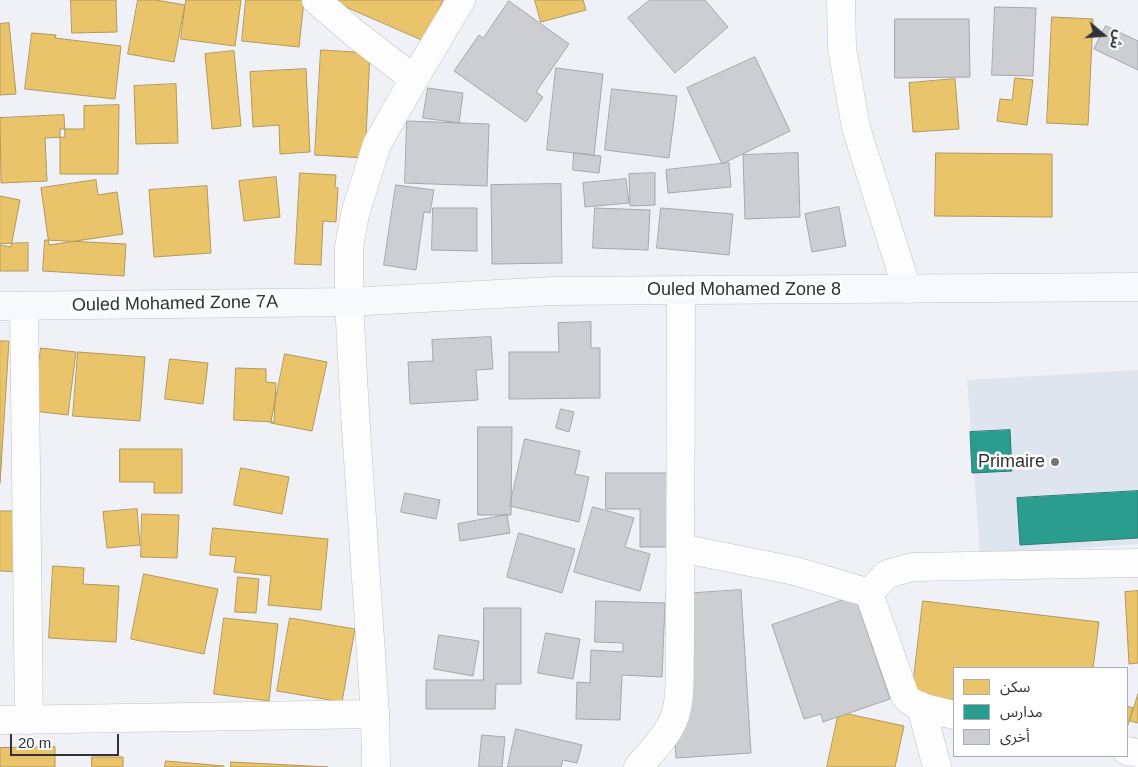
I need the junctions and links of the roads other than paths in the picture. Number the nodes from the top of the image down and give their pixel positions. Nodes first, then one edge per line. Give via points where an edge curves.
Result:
1 (316, 0) edge
2 (461, 0) edge
3 (841, 0) edge
4 (414, 78) junction
5 (1138, 287) edge
6 (907, 289) junction
7 (681, 290) junction
8 (349, 302) junction
9 (12, 306) edge
10 (680, 548) junction
11 (1138, 562) edge
12 (869, 593) junction
13 (921, 706) junction
14 (374, 714) junction
15 (953, 715) edge
16 (0, 720) edge
17 (29, 720) junction
18 (376, 767) edge
19 (638, 767) edge
20 (937, 767) edge

1 - 4 street
2 - 4 street
3 - 6 street via 842,48 856,128
4 - 8 street via 377,144 355,214 349,247
5 - 6 main road, Ouled Mohamed Zone 8
6 - 7 main road, Ouled Mohamed Zone 8
7 - 8 main road, Ouled Mohamed Zone 8 via 553,291
7 - 10 street
8 - 9 main road, Ouled Mohamed Zone 7A
8 - 14 street
9 - 17 street
10 - 12 street via 796,572
10 - 19 street via 680,648 674,720
11 - 12 street via 913,567 887,574
12 - 13 street via 902,689 908,700
13 - 15 street
13 - 20 street
14 - 17 street
14 - 18 street
16 - 17 street

